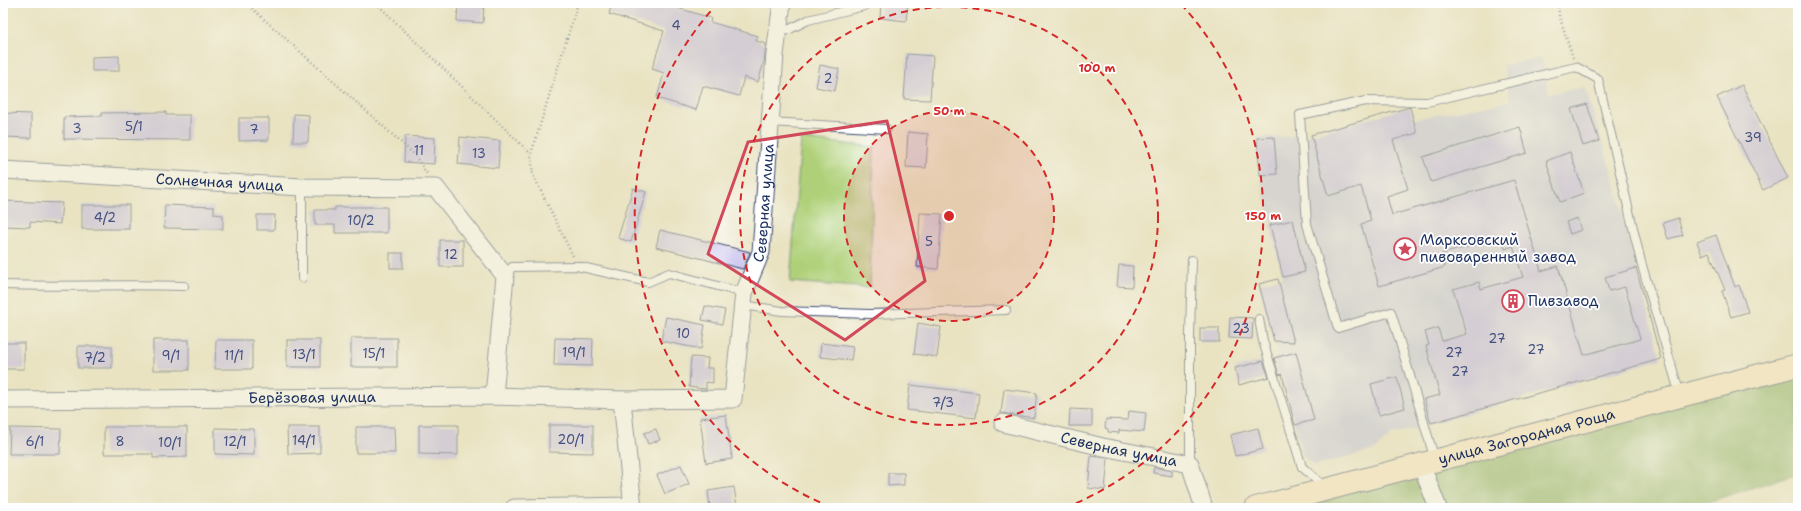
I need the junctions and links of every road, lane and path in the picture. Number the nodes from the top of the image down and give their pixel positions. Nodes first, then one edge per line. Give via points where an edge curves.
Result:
1 (246, 3) edge
2 (376, 3) edge
3 (578, 3) edge
4 (782, 3) edge
5 (1558, 3) edge
6 (864, 6) dead end
7 (778, 32) junction
8 (1576, 67) junction
9 (770, 122) junction
10 (887, 129) dead end
11 (531, 154) junction
12 (3, 170) edge
13 (302, 187) junction
14 (436, 188) junction
15 (1192, 260) dead end
16 (577, 266) junction
17 (505, 276) junction
18 (302, 278) dead end
19 (3, 285) edge
20 (184, 286) dead end
21 (743, 299) junction
22 (1006, 310) dead end
23 (1259, 319) dead end
24 (1798, 365) edge
25 (494, 396) junction
26 (1680, 396) junction
27 (733, 399) joint
28 (3, 400) edge
29 (622, 400) junction
30 (1003, 423) dead end
31 (1428, 462) junction
32 (1190, 464) junction
33 (1327, 489) junction
34 (633, 507) edge
35 (514, 508) edge
36 (1204, 508) edge
37 (1256, 508) edge
38 (1438, 508) edge

1 - 14 path via 414,154
2 - 11 path
3 - 11 path
4 - 7 street, Северная улица
5 - 8 path via 1559,15
6 - 7 lane via 808,20
7 - 9 street, Северная улица via 774,54
8 - 26 lane via 1598,79 1641,262
8 - 31 lane via 1427,102 1366,101 1300,115 1307,224 1338,328 1390,312
9 - 10 lane
9 - 21 street, Северная улица via 761,252
11 - 16 path via 533,175
12 - 13 street, Солнечная улица
13 - 14 street, Солнечная улица
13 - 18 lane
14 - 17 street
15 - 32 lane
16 - 17 lane via 512,267
16 - 21 lane via 648,282 669,273
17 - 25 street
19 - 20 lane
21 - 22 lane via 782,311 870,314
21 - 27 street, Северная улица
23 - 33 lane via 1263,341 1302,467
24 - 26 street, улица Загородная Роща
25 - 28 street, Берёзовая улица
25 - 29 street, Берёзовая улица
26 - 31 street, улица Загородная Роща
27 - 29 street, Берёзовая улица
29 - 34 street
30 - 32 street, Северная улица via 1103,447
31 - 33 street, улица Загородная Роща
31 - 38 street
32 - 36 street, Северная улица
33 - 37 street, улица Загородная Роща
34 - 35 street

